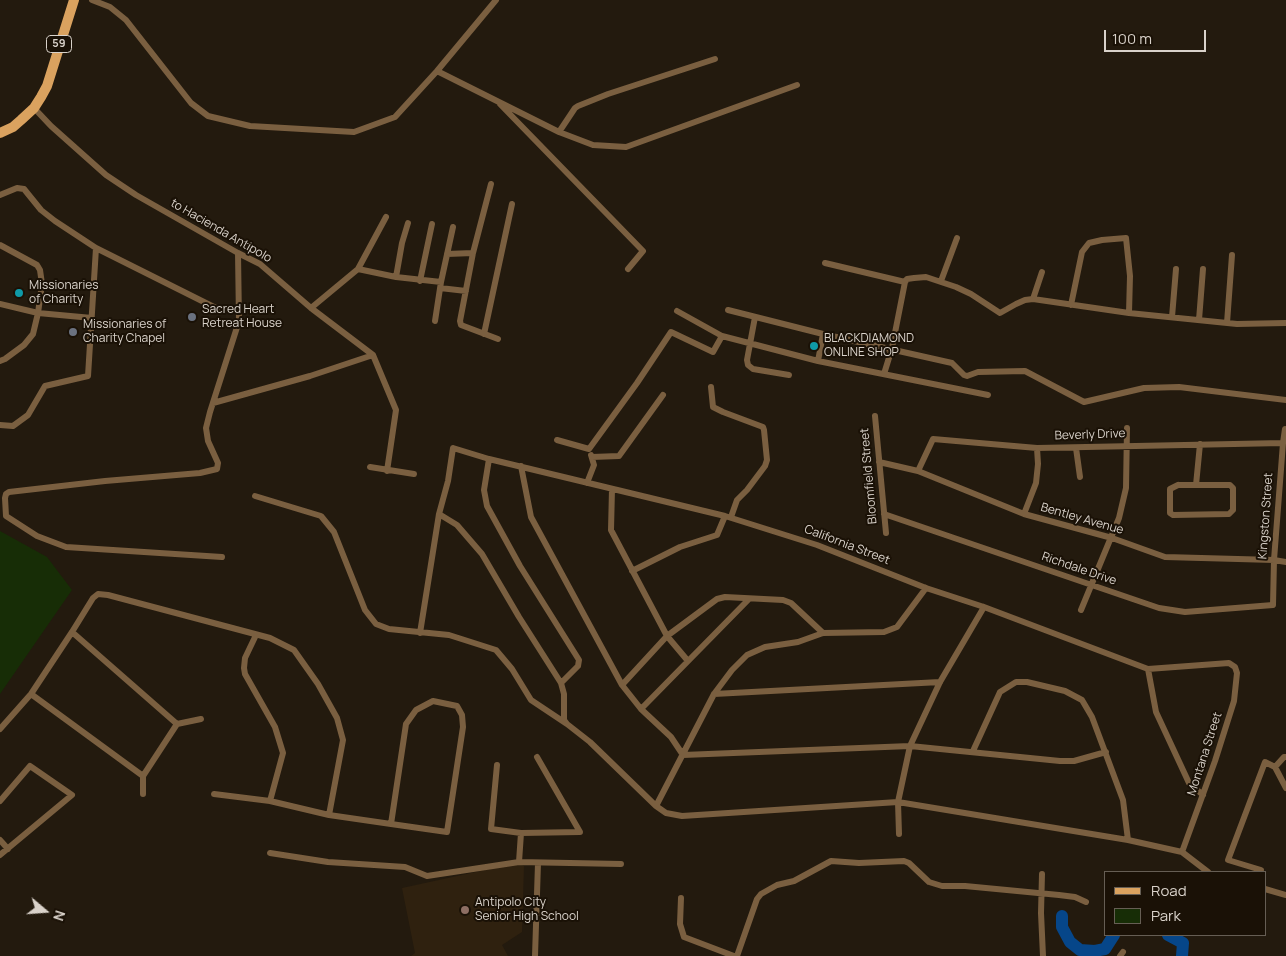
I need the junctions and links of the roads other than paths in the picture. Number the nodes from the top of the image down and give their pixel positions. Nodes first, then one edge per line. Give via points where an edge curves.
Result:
1 (74, 0) edge
2 (92, 0) edge
3 (496, 0) edge
4 (715, 59) dead end
5 (437, 71) junction
6 (797, 85) dead end
7 (496, 99) junction
8 (34, 108) junction
9 (558, 132) junction
10 (0, 133) edge
11 (491, 184) dead end
12 (0, 195) edge
13 (512, 204) dead end
14 (386, 217) dead end
15 (408, 223) dead end
16 (432, 224) dead end
17 (453, 227) dead end
18 (956, 238) dead end
19 (0, 245) edge
20 (96, 248) junction
21 (238, 253) junction
22 (447, 254) junction
23 (473, 254) junction
24 (1232, 255) dead end
25 (825, 263) dead end
26 (358, 268) junction
27 (628, 269) dead end
28 (1176, 269) dead end
29 (1204, 270) dead end
30 (1042, 272) dead end
31 (396, 278) junction
32 (420, 281) junction
33 (941, 281) junction
34 (905, 282) junction
35 (440, 285) junction
36 (466, 292) junction
37 (1033, 299) junction
38 (0, 304) edge
39 (1071, 305) junction
40 (311, 308) junction
41 (218, 309) dead end
42 (728, 310) dead end
43 (677, 311) dead end
44 (38, 313) junction
45 (1130, 313) junction
46 (755, 317) junction
47 (1172, 317) junction
48 (92, 318) junction
49 (435, 320) dead end
50 (1199, 320) junction
51 (1227, 323) junction
52 (1286, 323) edge
53 (484, 334) junction
54 (823, 334) junction
55 (722, 336) junction
56 (498, 339) dead end
57 (750, 344) junction
58 (892, 348) junction
59 (373, 355) junction
60 (818, 360) junction
61 (0, 361) edge
62 (884, 374) junction
63 (789, 375) dead end
64 (711, 387) dead end
65 (663, 394) dead end
66 (988, 395) dead end
67 (1286, 400) edge
68 (212, 402) junction
69 (875, 416) dead end
70 (0, 425) edge
71 (1127, 428) dead end
72 (1285, 429) edge
73 (557, 440) dead end
74 (1282, 443) junction
75 (1200, 444) junction
76 (1126, 445) junction
77 (1037, 448) junction
78 (1076, 448) junction
79 (589, 449) junction
80 (592, 457) junction
81 (489, 459) junction
82 (879, 462) junction
83 (521, 466) junction
84 (370, 467) dead end
85 (387, 471) junction
86 (918, 471) junction
87 (414, 474) dead end
88 (1080, 478) dead end
89 (587, 482) junction
90 (1196, 485) junction
91 (612, 489) junction
92 (255, 496) dead end
93 (439, 514) junction
94 (884, 514) junction
95 (1024, 514) junction
96 (728, 517) junction
97 (886, 533) dead end
98 (1112, 538) junction
99 (222, 557) dead end
100 (1274, 560) junction
101 (1286, 562) edge
102 (632, 571) junction
103 (1090, 585) junction
104 (926, 588) junction
105 (749, 599) junction
106 (1273, 606) joint
107 (984, 607) junction
108 (1081, 610) dead end
109 (72, 632) junction
110 (420, 633) junction
111 (823, 634) junction
112 (256, 635) junction
113 (667, 636) junction
114 (688, 661) junction
115 (1229, 663) joint
116 (1148, 668) junction
117 (940, 682) junction
118 (561, 683) junction
119 (622, 685) junction
120 (31, 694) junction
121 (714, 694) junction
122 (641, 709) junction
123 (201, 719) dead end
124 (177, 724) junction
125 (567, 724) junction
126 (0, 729) edge
127 (910, 746) junction
128 (973, 751) junction
129 (1106, 752) junction
130 (683, 755) junction
131 (537, 757) dead end
132 (1286, 757) edge
133 (497, 765) dead end
134 (1275, 767) junction
135 (143, 776) junction
136 (1286, 788) edge
137 (143, 794) dead end
138 (214, 794) dead end
139 (1203, 796) junction
140 (0, 801) edge
141 (270, 801) junction
142 (898, 802) junction
143 (656, 806) junction
144 (329, 815) junction
145 (391, 824) junction
146 (522, 832) junction
147 (899, 834) dead end
148 (0, 840) edge
149 (1128, 840) junction
150 (8, 849) junction
151 (1182, 852) junction
152 (270, 853) dead end
153 (0, 855) edge
154 (519, 862) junction
155 (538, 862) junction
156 (620, 864) dead end
157 (1261, 870) dead end
158 (1207, 871) edge
159 (1042, 874) dead end
160 (1266, 890) edge
161 (1041, 894) junction
162 (1286, 895) edge
163 (681, 898) dead end
164 (1086, 902) dead end
165 (535, 956) edge
166 (736, 956) edge
167 (1043, 956) edge

1 - 8 main road, 59 via 47,86
2 - 5 street via 110,7 126,20 191,103 208,116 227,122 354,132 395,117
3 - 5 street
4 - 9 street via 578,106
5 - 7 street
6 - 9 street via 626,147 594,145
7 - 9 street
7 - 27 street via 643,251
8 - 10 main road, 59 via 13,127
8 - 21 street, to Hacienda Antipolo via 106,175
11 - 23 street
12 - 20 street via 22,188 55,222
13 - 53 street
14 - 26 street
15 - 31 street
16 - 32 street
17 - 22 street
18 - 33 street
19 - 44 street via 34,262 40,270 42,284
20 - 41 street
20 - 48 street
21 - 40 street, to Hacienda Antipolo via 260,264
21 - 68 street via 239,321
22 - 23 street
22 - 35 street
23 - 36 street
24 - 51 street
25 - 34 street
26 - 31 street
26 - 40 street
28 - 47 street
29 - 50 street
30 - 37 street
31 - 32 street
32 - 35 street
33 - 34 street via 926,277
33 - 37 street via 971,294 1000,313
34 - 58 street
35 - 36 street
35 - 49 street
36 - 53 street via 461,325
37 - 39 street
38 - 44 street
39 - 45 street
39 - 45 street via 1082,252 1089,243 1126,238
40 - 59 street, to Hacienda Antipolo
42 - 46 street
43 - 55 street
44 - 48 street
44 - 61 street via 29,340
45 - 47 street
46 - 54 street
46 - 57 street
47 - 50 street
48 - 70 street via 88,376 45,386 28,414 13,426
50 - 51 street
51 - 52 street
53 - 56 street
54 - 58 street
54 - 60 street
55 - 57 street
55 - 79 street via 713,352 671,332
57 - 60 street
57 - 63 street via 747,363 750,368
58 - 62 street
58 - 67 street via 952,363 967,376 978,372 1025,371 1084,402 1144,388 1179,387
59 - 68 street via 310,376
59 - 85 street via 396,410
60 - 62 street
62 - 66 street
64 - 96 street via 714,407 764,430 765,466 737,500
65 - 80 street via 619,456
68 - 99 street via 206,428 218,463 215,470 9,492 5,498 6,516 37,536 66,547
69 - 82 street, Bloomfield Street
71 - 76 street
72 - 74 street, Kingston Street
73 - 79 street
74 - 75 street, Beverly Drive
74 - 100 street, Kingston Street
75 - 76 street, Beverly Drive
75 - 90 street
76 - 78 street, Beverly Drive
76 - 98 street via 1126,488
77 - 78 street, Beverly Drive
77 - 86 street, Beverly Drive via 933,439
77 - 95 street via 1036,482
78 - 88 street
79 - 80 street
80 - 89 street via 594,465
81 - 83 street, California Street
81 - 93 street, California Street via 452,448
81 - 118 street via 484,490 487,506 579,660 578,666
82 - 86 street, Bentley Avenue
82 - 94 street, Bloomfield Street
83 - 89 street, California Street
83 - 119 street via 531,516
84 - 85 street
85 - 87 street
86 - 95 street, Bentley Avenue
89 - 91 street, California Street
90 - 90 street via 1232,486 1233,510 1204,516 1171,514 1170,489 1178,485
91 - 96 street, California Street
91 - 102 street via 611,530
92 - 110 street via 321,516 334,532 365,610 376,624
93 - 110 street
93 - 118 street via 456,525 482,554
94 - 97 street, Bloomfield Street
94 - 103 street, Richdale Drive
95 - 98 street, Bentley Avenue
96 - 102 street via 717,536 680,547
96 - 104 street, California Street via 818,545
98 - 100 street, Bentley Avenue via 1165,557
98 - 103 street
100 - 101 street, Bentley Avenue
100 - 106 street, Kingston Street
102 - 113 street
103 - 106 street, Richdale Drive via 1159,608 1185,612
103 - 108 street
104 - 107 street, California Street
104 - 111 street via 897,627 884,632
105 - 111 street via 791,603
105 - 113 street via 717,599
105 - 114 street
107 - 116 street, California Street
107 - 117 street
109 - 112 street via 98,594
109 - 120 street
109 - 124 street
110 - 125 street via 449,635 496,650 532,700
111 - 121 street via 765,647 747,656
112 - 141 street via 245,658 245,674 275,727 283,754
112 - 144 street via 294,650 338,718 343,740
113 - 114 street
113 - 119 street
114 - 122 street
115 - 116 street, California Street
115 - 139 street, Montana Street via 1237,673 1234,701
116 - 139 street via 1156,712 1189,784
117 - 121 street
117 - 127 street
118 - 125 street
119 - 122 street
120 - 126 street
120 - 135 street
121 - 130 street
122 - 130 street via 671,737
123 - 124 street
124 - 135 street
125 - 143 street
127 - 128 street
127 - 130 street
127 - 142 street
128 - 129 street via 1060,761 1074,761
128 - 129 street via 1000,692 1022,682 1065,691 1082,700
129 - 149 street via 1123,800
130 - 143 street
131 - 146 street via 580,832
132 - 134 street
133 - 146 street via 491,829
134 - 136 street
134 - 157 street via 1264,762 1228,860
135 - 137 street
138 - 141 street
139 - 151 street, Montana Street
140 - 150 street via 30,766 72,795
141 - 144 street
142 - 143 street via 682,816
142 - 147 street
142 - 149 street
144 - 145 street
145 - 145 street via 447,832 463,727 457,706 433,701 416,710 406,724
146 - 154 street
148 - 150 street
149 - 151 street
150 - 153 street
151 - 158 street
152 - 154 street via 404,868 427,876
154 - 155 street
155 - 156 street
155 - 165 street
159 - 161 street
160 - 162 street
161 - 164 street via 1071,896
161 - 166 street via 942,886 928,882 904,861 831,861 761,894
161 - 167 street
163 - 166 street via 680,924 684,937

